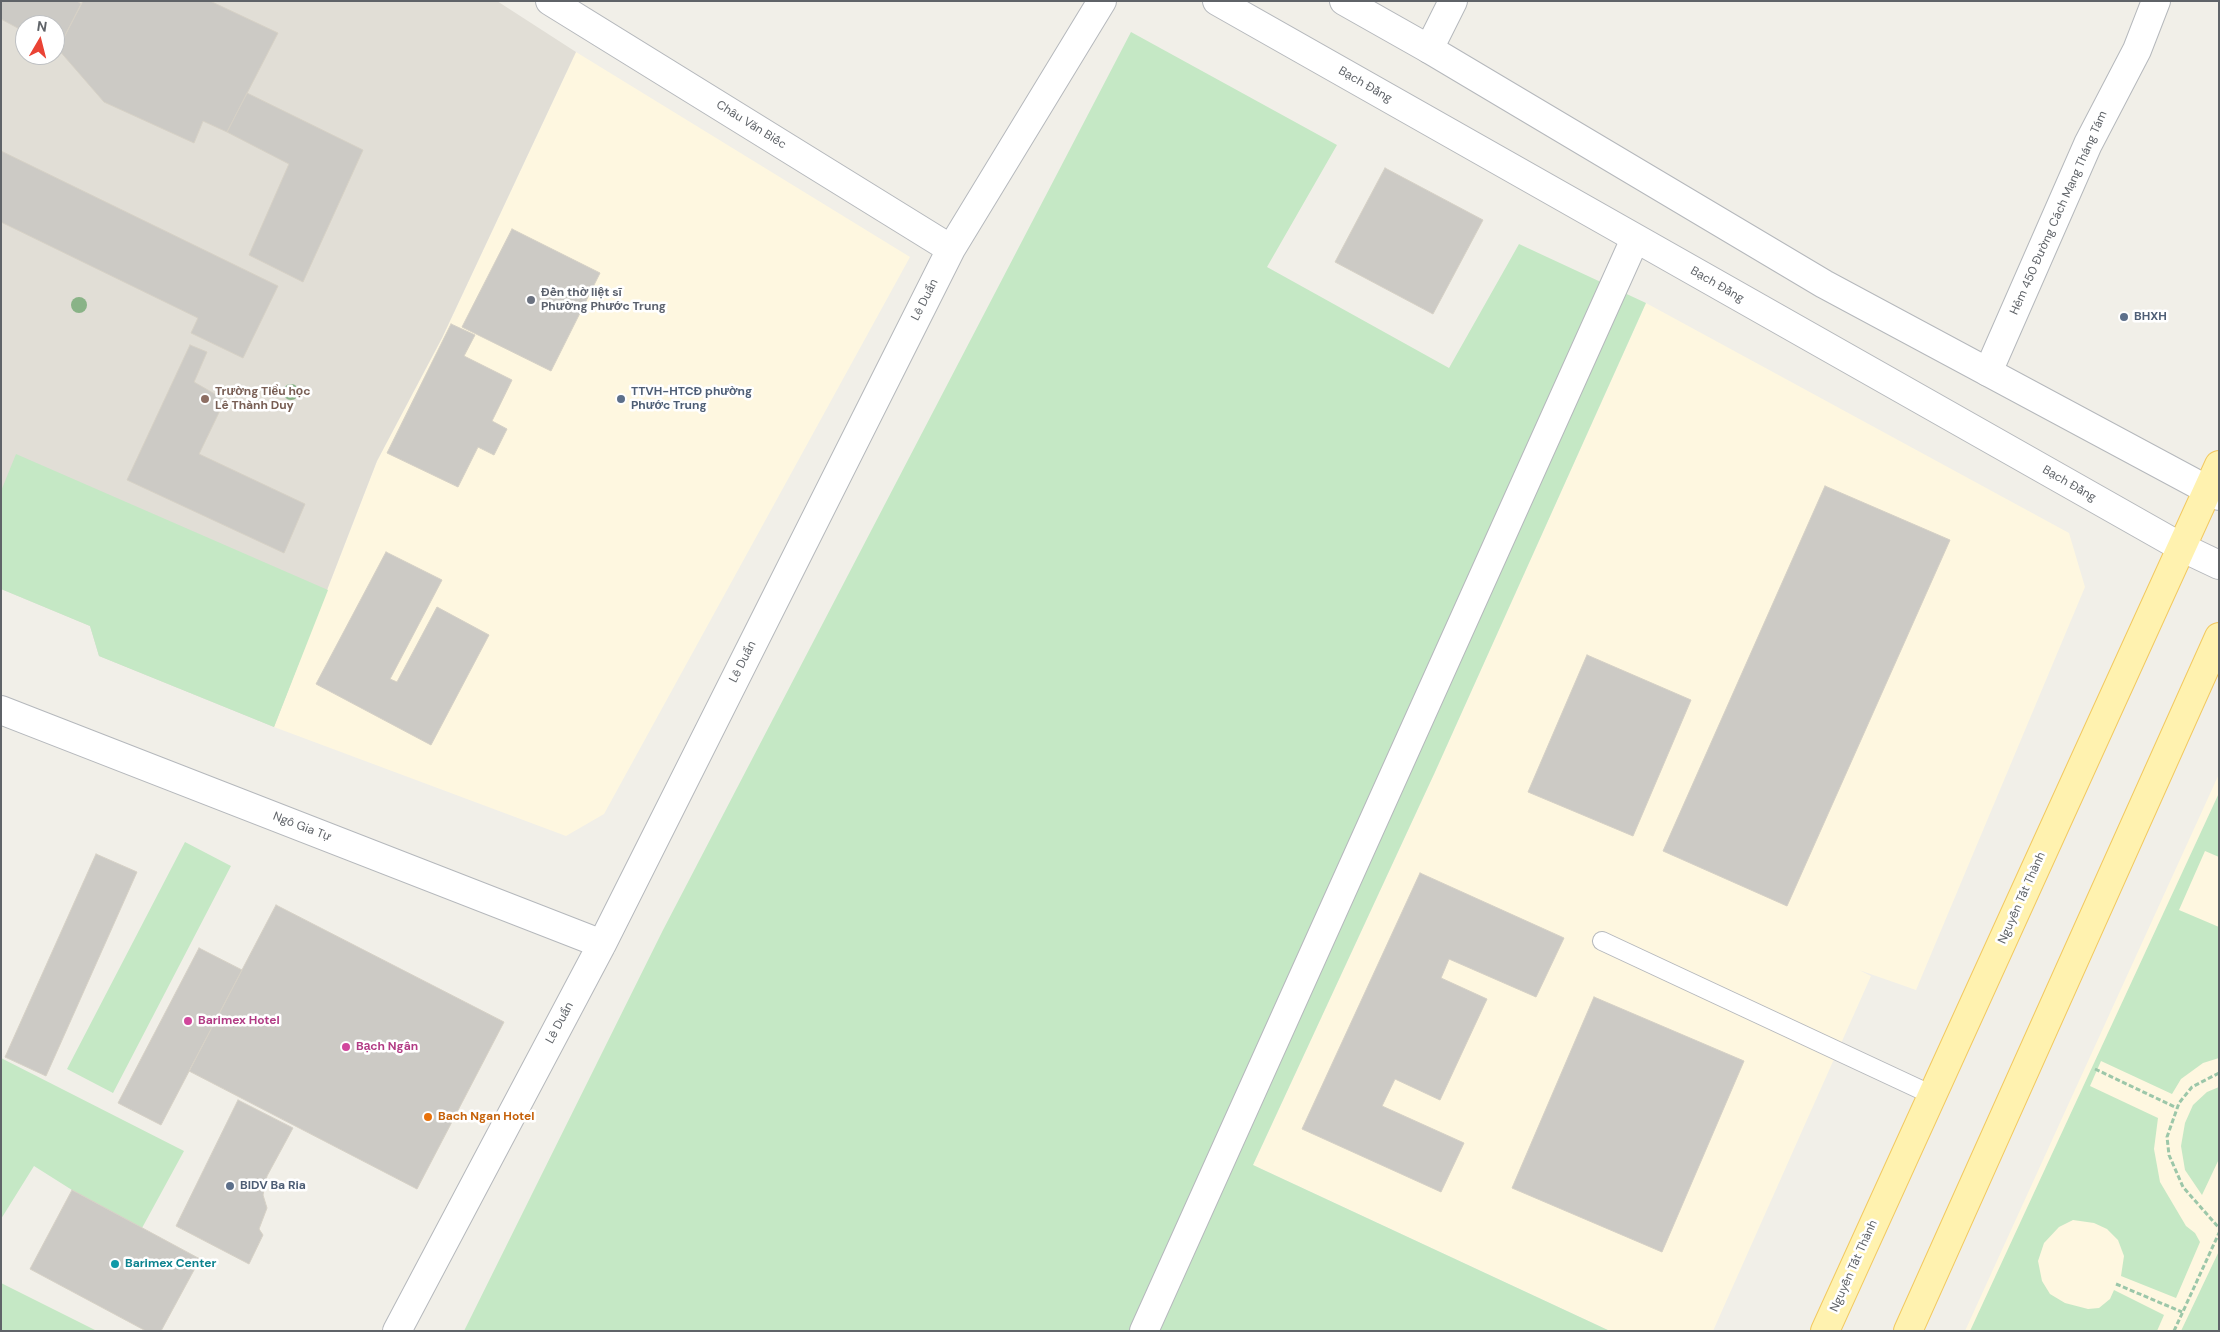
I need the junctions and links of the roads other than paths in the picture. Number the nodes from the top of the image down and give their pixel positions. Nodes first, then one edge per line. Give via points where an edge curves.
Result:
1 (550, 1) edge
2 (1102, 1) edge
3 (1217, 1) edge
4 (1344, 1) edge
5 (1453, 1) edge
6 (2156, 1) edge
7 (1429, 49) junction
8 (1635, 239) junction
9 (951, 249) junction
10 (1988, 372) junction
11 (2219, 465) edge
12 (2213, 493) edge
13 (2181, 548) junction
14 (2219, 565) edge
15 (2219, 636) edge
16 (1, 710) edge
17 (1602, 940) dead end
18 (602, 944) junction
19 (1932, 1095) junction
20 (397, 1331) edge
21 (1144, 1331) edge
22 (1825, 1331) edge
23 (1908, 1331) edge

1 - 9 street, Châu Văn Biếc
2 - 9 street, Lê Duẩn
3 - 8 street, Bạch Đằng
4 - 7 street
5 - 7 street
6 - 10 street, Hẻm 450 Đường Cách Mạng Tháng Tám via 2137,50 2088,144
7 - 10 street via 1824,284
8 - 13 street, Bạch Đằng
8 - 21 street
9 - 18 street, Lê Duẩn
10 - 12 street
11 - 12 main road, Nguyễn Tất Thành
12 - 13 main road, Nguyễn Tất Thành
13 - 14 street, Bạch Đằng
13 - 19 main road, Nguyễn Tất Thành
15 - 23 main road
16 - 18 street, Ngô Gia Tự
17 - 19 lane
18 - 20 street, Lê Duẩn
19 - 22 main road, Nguyễn Tất Thành

